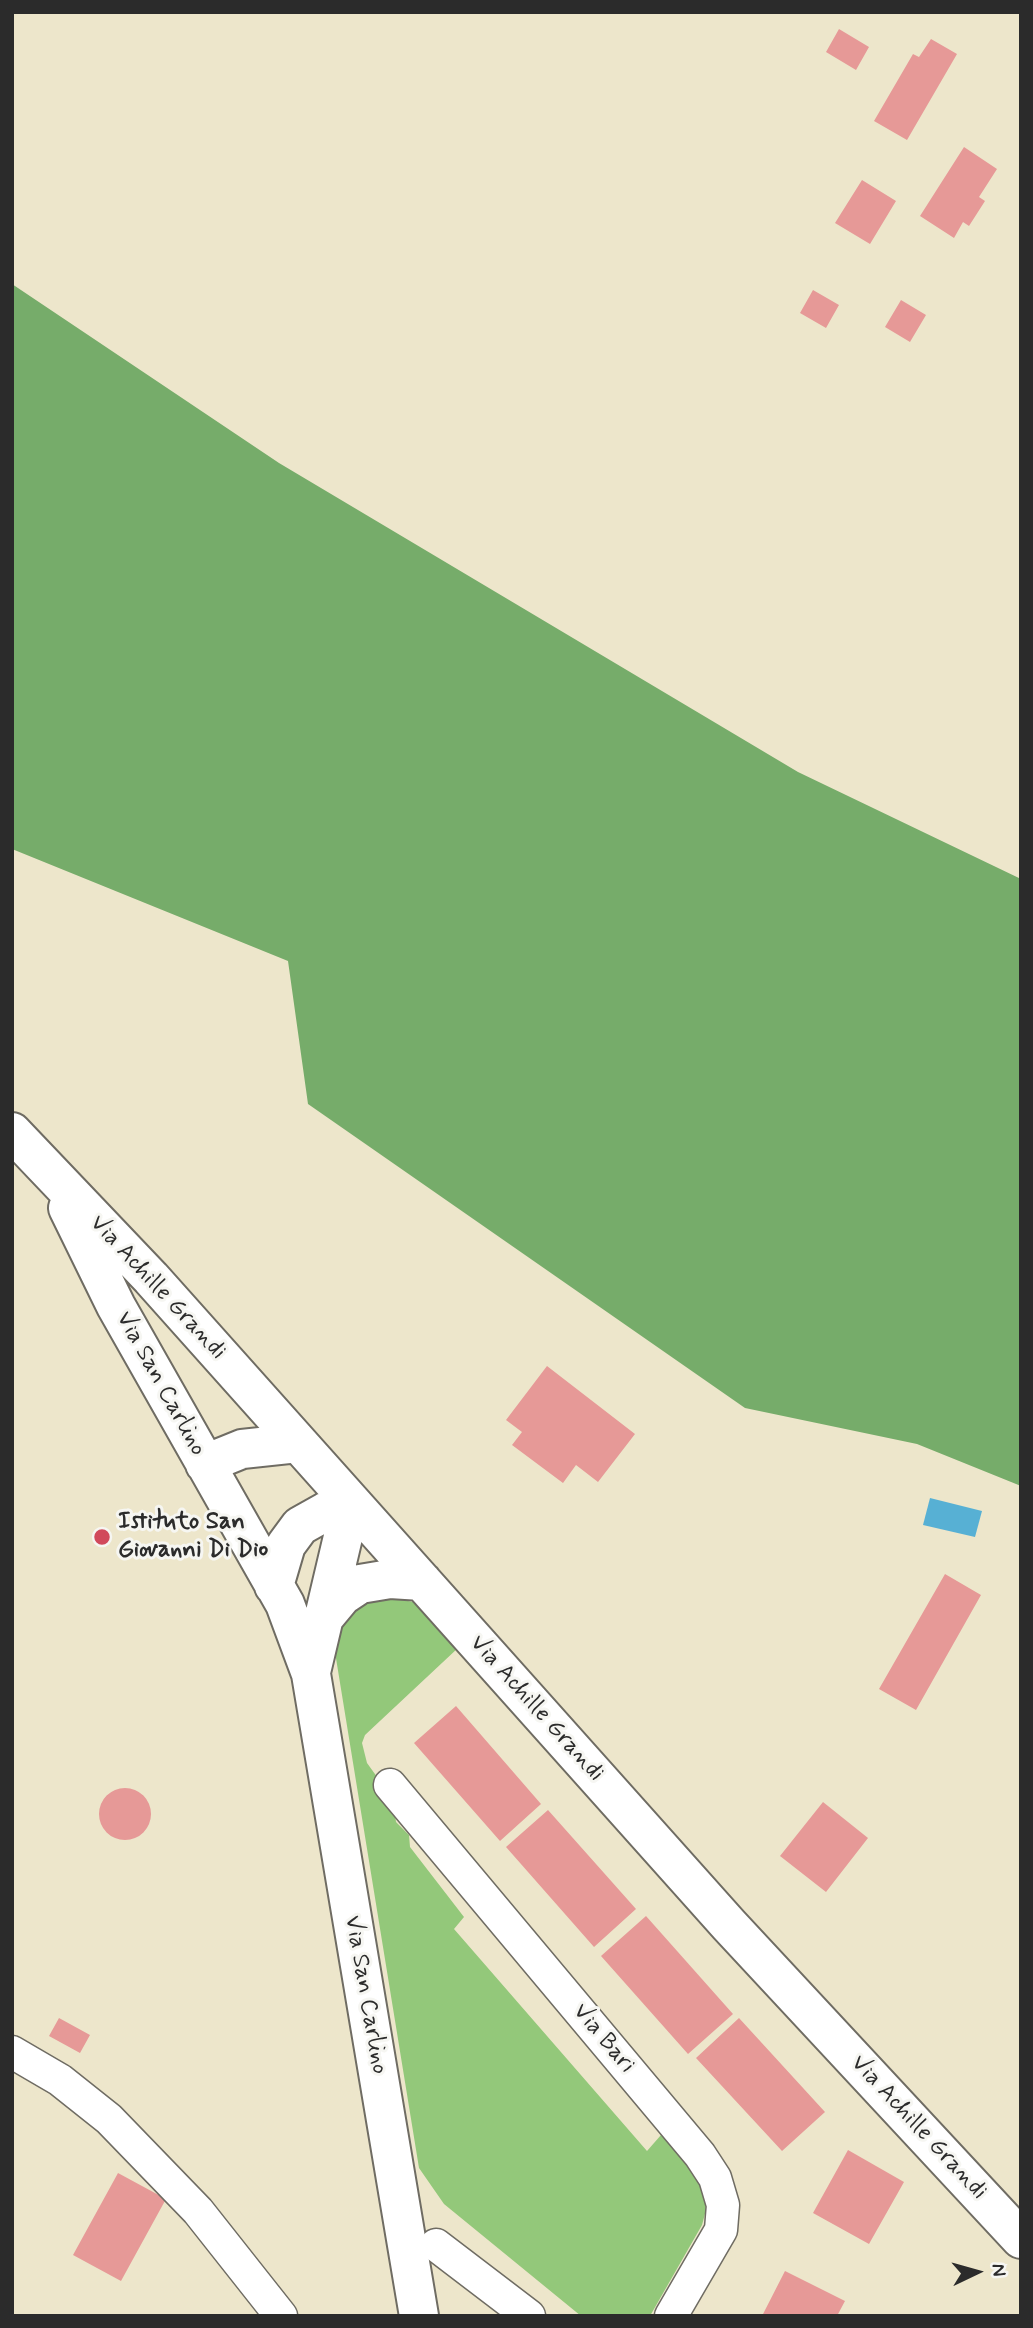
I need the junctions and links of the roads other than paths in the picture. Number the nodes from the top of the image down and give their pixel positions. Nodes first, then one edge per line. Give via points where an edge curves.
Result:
1 (12, 1132) edge
2 (53, 1178) junction
3 (298, 1443) junction
4 (205, 1464) junction
5 (351, 1503) junction
6 (422, 1581) junction
7 (274, 1586) junction
8 (321, 1622) junction
9 (311, 1674) junction
10 (390, 1785) dead end
11 (12, 2052) edge
12 (1021, 2239) edge
13 (436, 2245) dead end
14 (281, 2316) edge
15 (419, 2316) edge
16 (529, 2316) edge
17 (671, 2316) edge

1 - 2 street
2 - 3 street, Via Achille Grandi via 151,1278
2 - 4 street, Via San Carlino via 116,1306
3 - 4 street via 242,1449
3 - 5 street, Via Achille Grandi
4 - 7 street, Via San Carlino
5 - 6 street, Via Achille Grandi
5 - 7 street via 300,1526 286,1545
5 - 8 street, Via San Carlino
6 - 8 street, Via San Carlino via 390,1579 360,1584 342,1596
6 - 12 street, Via Achille Grandi via 729,1925
7 - 9 street, Via San Carlino via 294,1624
8 - 9 street, Via San Carlino
9 - 15 street, Via San Carlino
10 - 17 street, Via Bari via 715,2178 723,2205 721,2230
11 - 14 street via 60,2080 109,2119 198,2211
13 - 16 street

